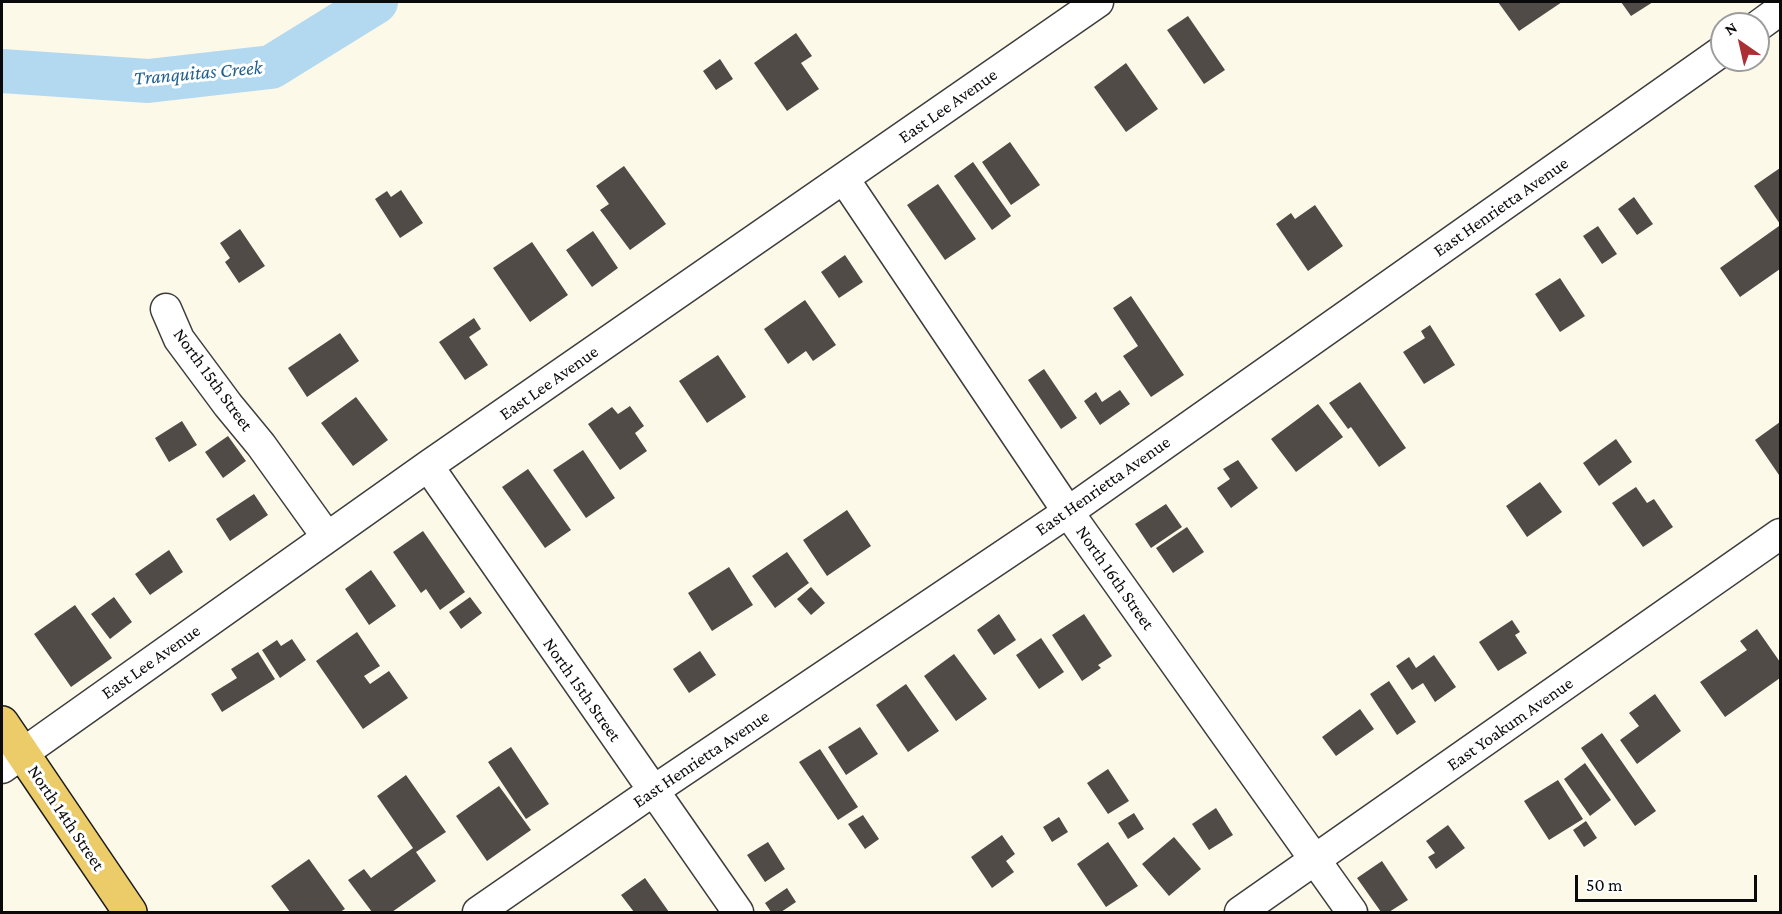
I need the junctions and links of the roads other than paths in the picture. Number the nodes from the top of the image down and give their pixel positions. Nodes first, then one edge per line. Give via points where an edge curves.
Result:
1 (1098, 2) edge
2 (1710, 59) edge
3 (844, 179) junction
4 (166, 309) dead end
5 (428, 466) junction
6 (1068, 512) junction
7 (1780, 534) edge
8 (327, 537) junction
9 (2, 723) edge
10 (12, 761) edge
11 (653, 791) junction
12 (1315, 860) junction
13 (130, 912) edge
14 (478, 912) edge
15 (738, 912) edge
16 (1240, 912) edge
17 (1352, 912) edge

1 - 3 street, East Lee Avenue
2 - 6 street, East Henrietta Avenue
3 - 5 street, East Lee Avenue
3 - 6 street, North 16th Street
4 - 8 street, North 15th Street via 179,339
5 - 8 street, East Lee Avenue
5 - 11 street, North 15th Street
6 - 11 street, East Henrietta Avenue
6 - 12 street, North 16th Street
7 - 12 street, East Yoakum Avenue
8 - 10 street, East Lee Avenue
9 - 10 main road, North 14th Street
10 - 13 main road, North 14th Street
11 - 14 street, East Henrietta Avenue
11 - 15 street, North 15th Street
12 - 16 street, East Yoakum Avenue
12 - 17 street, North 16th Street

